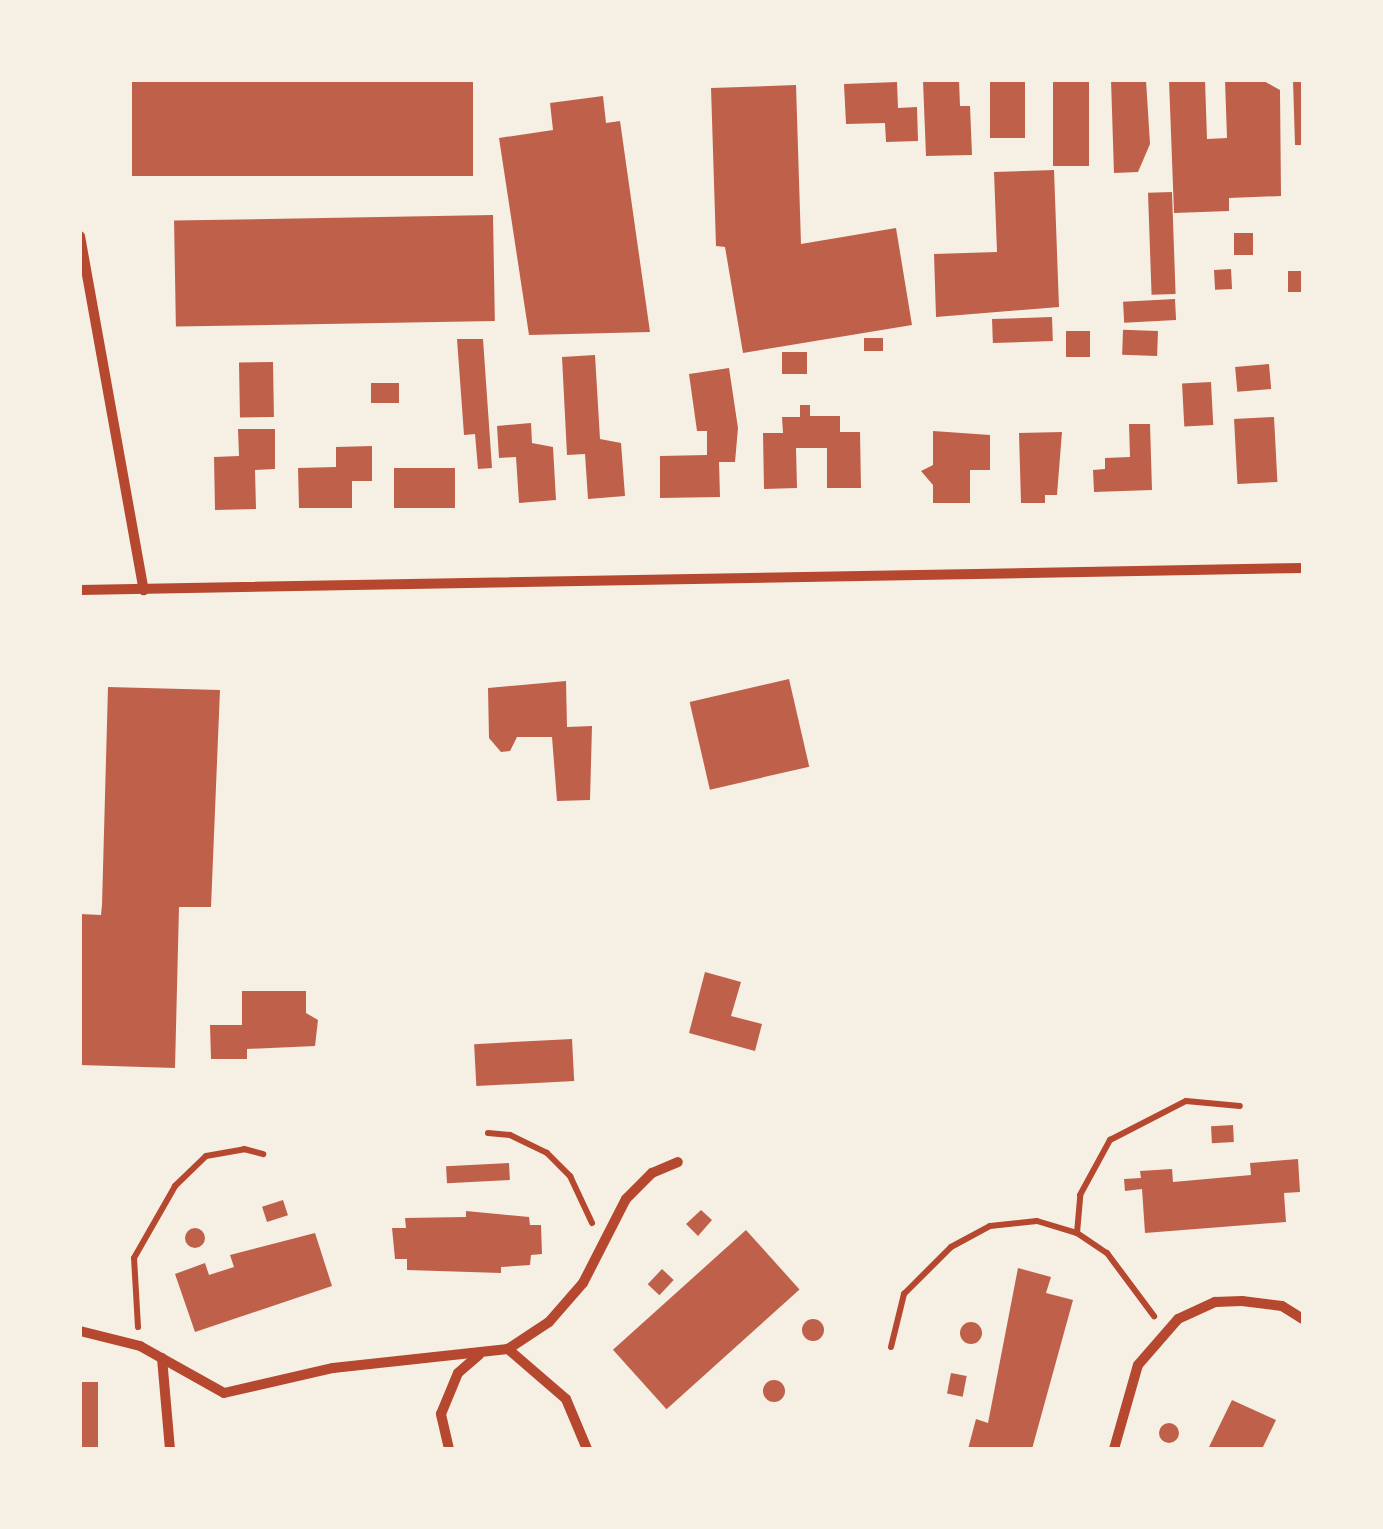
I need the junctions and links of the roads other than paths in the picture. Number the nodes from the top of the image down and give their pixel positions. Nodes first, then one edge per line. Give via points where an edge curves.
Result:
1 (80, 236) edge
2 (1303, 568) edge
3 (80, 590) edge
4 (144, 590) junction
5 (678, 1162) dead end
6 (1303, 1319) edge
7 (80, 1331) edge
8 (508, 1348) junction
9 (481, 1353) junction
10 (162, 1358) junction
11 (170, 1449) edge
12 (449, 1449) edge
13 (587, 1449) edge
14 (1114, 1449) edge

1 - 4 street
2 - 4 street
3 - 4 street
5 - 8 street via 652,1173 626,1199 583,1283 548,1322
6 - 14 street via 1260,1301 1215,1302 1165,1330 1138,1365
7 - 10 street
8 - 9 street
8 - 13 street via 566,1398
9 - 10 street via 333,1368 224,1392
9 - 12 street via 458,1373 442,1414
10 - 11 street

